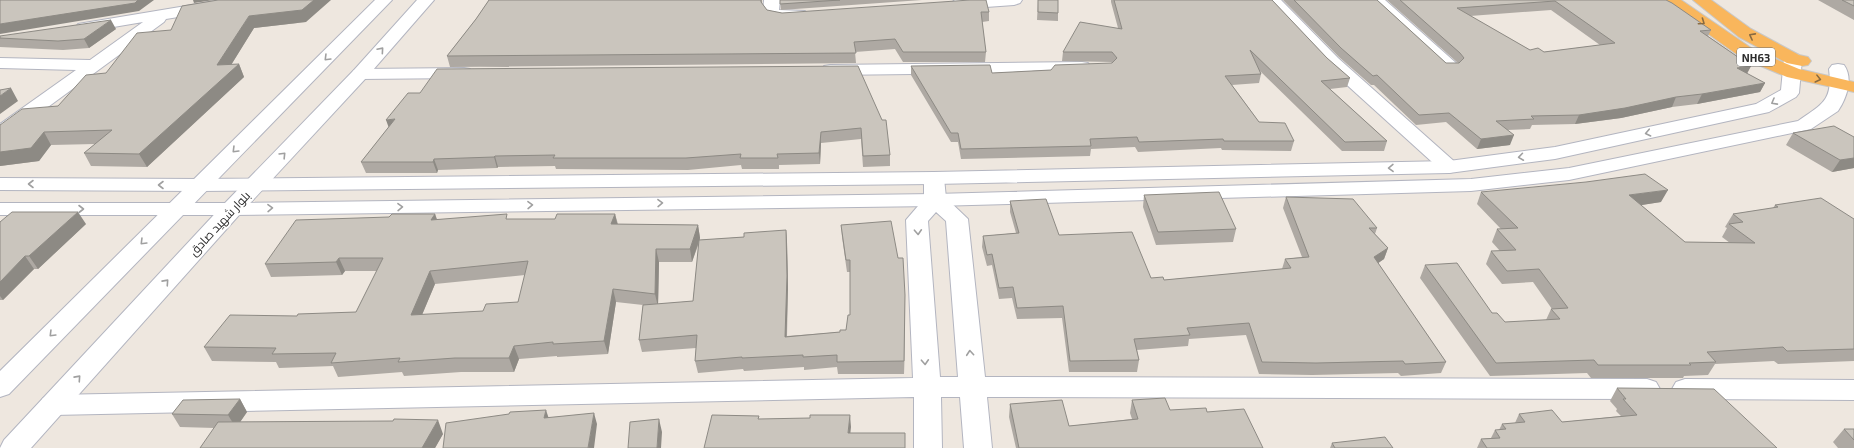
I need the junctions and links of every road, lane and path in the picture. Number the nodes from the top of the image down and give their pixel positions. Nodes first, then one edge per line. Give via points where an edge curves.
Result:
1 (179, 0) edge
2 (252, 0) edge
3 (384, 0) edge
4 (426, 0) edge
5 (772, 0) edge
6 (1014, 0) edge
7 (1272, 0) edge
8 (1375, 0) edge
9 (1670, 0) edge
10 (1701, 0) edge
11 (946, 5) edge
12 (814, 14) edge
13 (164, 15) junction
14 (70, 28) edge
15 (0, 63) edge
16 (94, 65) junction
17 (1793, 66) junction
18 (1097, 67) edge
19 (1450, 67) edge
20 (812, 70) edge
21 (479, 73) edge
22 (360, 74) junction
23 (1847, 78) edge
24 (0, 133) edge
25 (1449, 167) junction
26 (0, 184) edge
27 (255, 184) junction
28 (200, 185) junction
29 (934, 189) junction
30 (0, 209) edge
31 (175, 209) junction
32 (232, 209) junction
33 (0, 387) edge
34 (927, 387) junction
35 (973, 387) junction
36 (1854, 390) edge
37 (53, 405) junction
38 (14, 448) edge
39 (928, 448) edge
40 (978, 448) edge

1 - 13 street
2 - 13 street
3 -> 28 street
22 -> 4 street, بلوار شهید صادق
5 - 12 street via 771,11 774,15
6 - 11 street
7 - 25 street via 1332,62
8 - 19 street
9 -> 17 highway, NH63 via 1748,54
17 -> 10 highway, NH63
13 - 14 street
13 - 16 street
15 - 16 street
16 - 24 street
17 - 23 highway, NH63
17 -> 25 street via 1790,93 1762,108 1555,153
18 - 20 street
21 - 22 street
27 -> 22 street, بلوار شهید صادق
23 - 29 street via 1832,107 1804,125 1569,174 1471,185
25 -> 29 street
28 -> 26 street
27 - 28 street
27 - 29 street
27 - 32 street, بلوار شهید صادق
28 - 31 street
32 -> 29 street
29 -> 34 street via 917,220
35 -> 29 street via 957,219
30 -> 31 street
31 - 32 street
31 -> 33 street
37 -> 32 street, بلوار شهید صادق
34 - 35 street
34 - 37 street
34 - 39 street
35 - 36 street
35 - 40 street
37 - 38 street, بلوار شهید صادق

